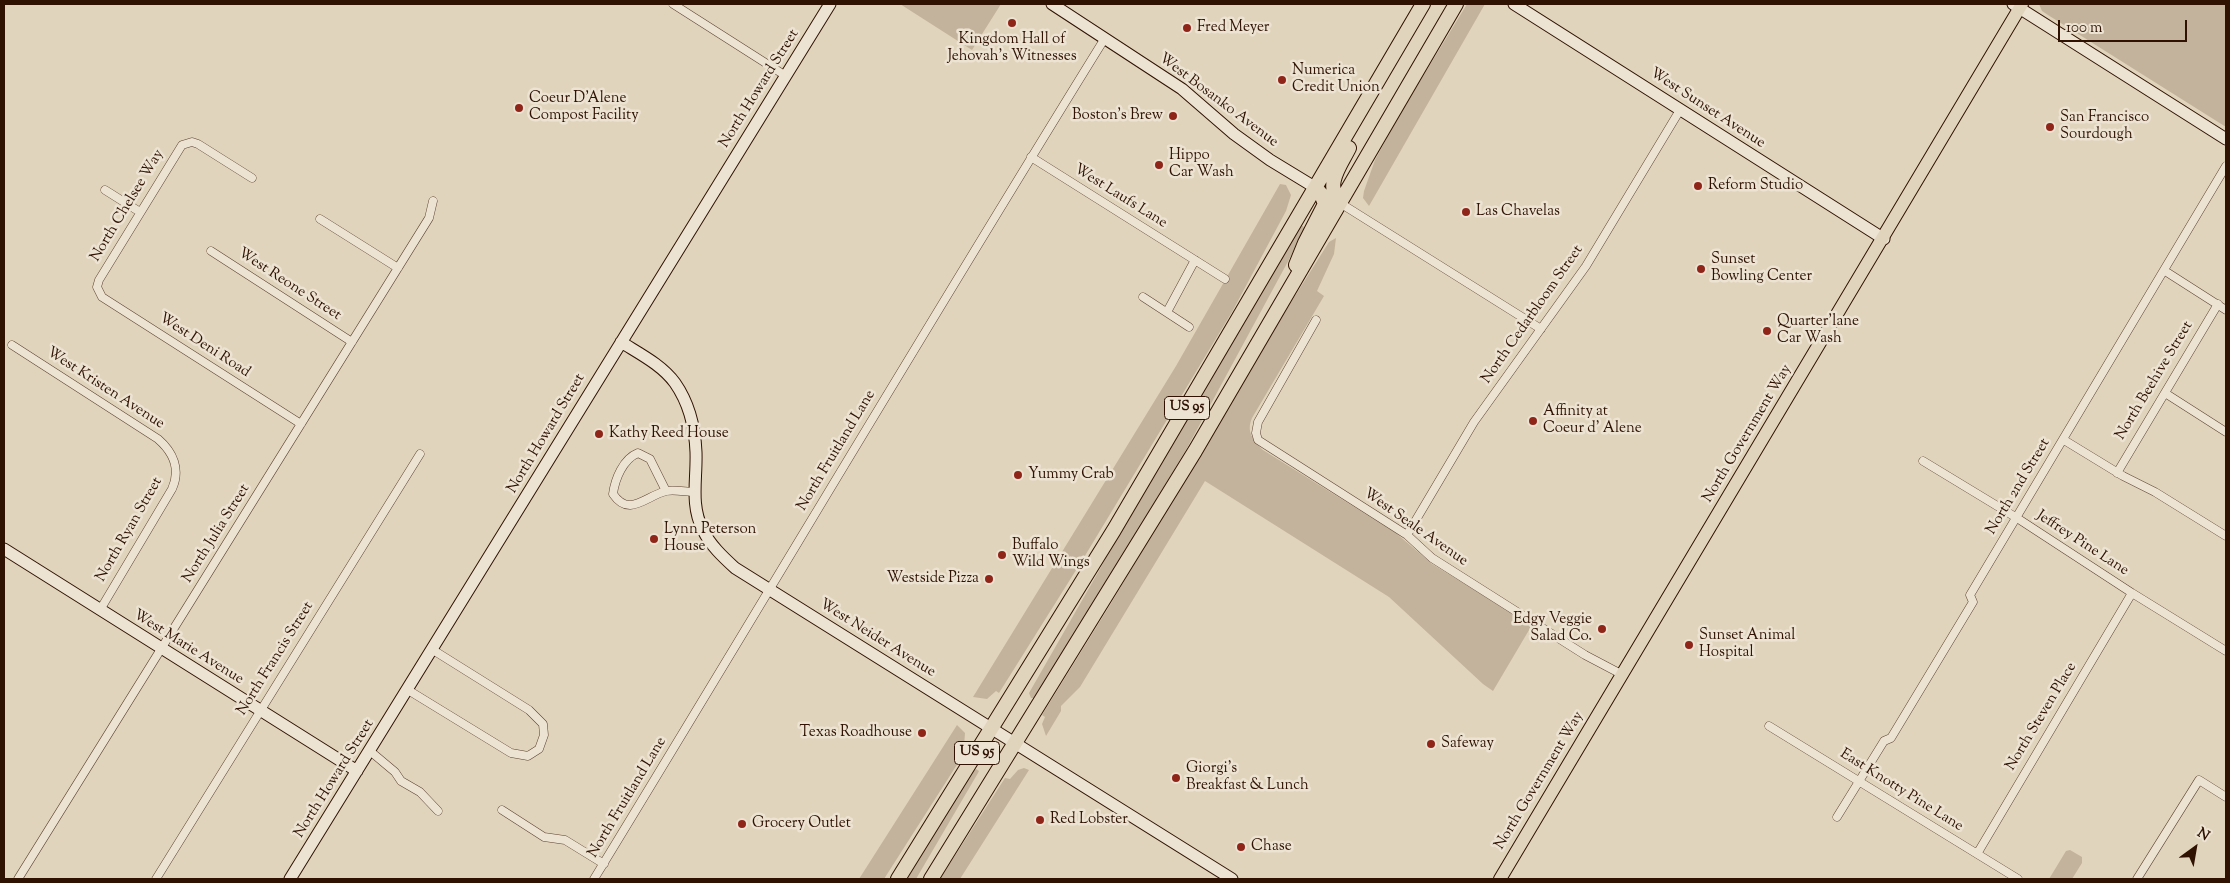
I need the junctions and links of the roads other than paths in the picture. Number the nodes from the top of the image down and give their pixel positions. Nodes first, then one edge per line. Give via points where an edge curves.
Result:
1 (673, 4) edge
2 (830, 4) edge
3 (1052, 4) edge
4 (1423, 4) edge
5 (1456, 4) edge
6 (1514, 4) edge
7 (2018, 5) edge
8 (1105, 38) junction
9 (786, 76) junction
10 (1368, 98) junction
11 (1680, 110) junction
12 (2226, 139) edge
13 (1031, 157) junction
14 (2226, 166) edge
15 (252, 178) dead end
16 (1316, 188) junction
17 (105, 190) dead end
18 (434, 201) dead end
19 (1340, 203) junction
20 (140, 212) junction
21 (320, 219) dead end
22 (1884, 239) junction
23 (211, 251) dead end
24 (1195, 260) junction
25 (398, 268) junction
26 (2165, 271) junction
27 (1225, 279) dead end
28 (1294, 282) junction
29 (97, 287) joint
30 (1142, 297) dead end
31 (2218, 304) junction
32 (2226, 310) edge
33 (1167, 312) junction
34 (1316, 320) dead end
35 (1190, 327) dead end
36 (1541, 329) junction
37 (352, 342) junction
38 (621, 342) junction
39 (12, 345) dead end
40 (2165, 393) junction
41 (302, 424) junction
42 (2226, 432) edge
43 (2064, 440) junction
44 (420, 454) dead end
45 (1923, 461) dead end
46 (175, 462) joint
47 (2117, 473) junction
48 (666, 491) junction
49 (694, 492) junction
50 (2017, 518) junction
51 (1407, 535) junction
52 (2226, 536) edge
53 (4, 549) edge
54 (770, 591) junction
55 (2132, 593) junction
56 (100, 610) junction
57 (162, 649) junction
58 (433, 650) junction
59 (2226, 650) edge
60 (1623, 675) junction
61 (408, 690) junction
62 (260, 711) junction
63 (1769, 726) dead end
64 (992, 728) junction
65 (1016, 742) junction
66 (370, 751) junction
67 (357, 771) junction
68 (1859, 782) junction
69 (2226, 797) edge
70 (502, 810) dead end
71 (438, 811) dead end
72 (1837, 817) dead end
73 (1977, 854) junction
74 (604, 864) junction
75 (596, 877) edge
76 (18, 879) edge
77 (156, 879) edge
78 (290, 879) edge
79 (604, 879) edge
80 (898, 879) edge
81 (931, 879) edge
82 (1232, 879) edge
83 (1500, 879) edge
84 (2018, 879) edge
85 (2136, 879) edge

1 - 9 street
2 - 9 street, North Howard Street
3 - 8 street, West Bosanko Avenue
4 - 10 highway, US 95
5 - 19 highway, US 95
6 - 11 street, West Sunset Avenue
7 - 12 street
7 - 22 main road, North Government Way
8 - 13 street, North Fruitland Lane
8 - 16 street, West Bosanko Avenue via 1182,89 1270,160
9 - 38 street, North Howard Street
10 - 16 highway, US 95
10 - 19 highway via 1332,187 1333,195
11 - 22 street, West Sunset Avenue
11 - 36 street, North Cedarbloom Street via 1586,266
13 - 24 street, West Laufs Lane
13 - 54 street, North Fruitland Lane
14 - 26 street, North 2nd Street
15 - 20 street, North Chelsee Way via 198,144 187,142 178,150
16 - 28 highway via 1325,204 1296,263
16 - 64 highway, US 95 via 1139,488
17 - 20 street
18 - 25 street, North Julia Street via 429,218
19 - 28 highway, US 95
19 - 36 street
20 - 29 street, North Chelsee Way
21 - 25 street
22 - 60 main road, North Government Way
23 - 37 street, West Reone Street
24 - 27 street, West Laufs Lane
24 - 33 street
25 - 37 street, North Julia Street
26 - 31 street
26 - 43 street, North 2nd Street
28 - 65 highway, US 95
29 - 41 street, West Deni Road via 102,297
30 - 33 street
31 - 32 street
31 - 40 street, North Beehive Street
33 - 35 street
34 - 51 street, West Seale Avenue via 1258,422 1258,440
36 - 51 street, North Cedarbloom Street via 1466,434
37 - 41 street, North Julia Street
38 - 49 street, West Neider Avenue via 660,367 675,383 687,405 694,428 696,452
38 - 58 street, North Howard Street
39 - 46 street, West Kristen Avenue via 158,438 169,449
40 - 42 street
40 - 47 street, North Beehive Street
41 - 57 street, North Julia Street
43 - 47 street
43 - 50 street, North 2nd Street
44 - 62 street, North Francis Street
45 - 50 street, Jeffrey Pine Lane
46 - 56 street, North Ryan Street via 176,477 172,489
47 - 52 street via 2156,492
48 - 48 street via 630,506 613,494 623,466 638,453 650,459
48 - 49 street
49 - 54 street, West Neider Avenue via 703,530 714,546 735,568
50 - 55 street, Jeffrey Pine Lane
50 - 68 street, North 2nd Street via 1970,595 1973,602 1891,738 1884,741
51 - 60 street, West Seale Avenue via 1432,558 1585,655
53 - 56 street, West Marie Avenue
54 - 64 street, West Neider Avenue
54 - 74 street, North Fruitland Lane
55 - 59 street, Jeffrey Pine Lane
55 - 73 street, North Steven Place
56 - 57 street, West Marie Avenue
57 - 62 street, West Marie Avenue
57 - 76 street, North Julia Street
58 - 61 street, North Howard Street
58 - 61 street via 529,710 543,724 544,735 539,749 528,756 511,753
60 - 83 main road, North Government Way
61 - 66 street, North Howard Street
62 - 67 street, West Marie Avenue
62 - 77 street, North Francis Street
63 - 68 street, East Knotty Pine Lane
64 - 65 street, West Neider Avenue / US 95
64 - 80 highway, US 95
65 - 81 highway, US 95
65 - 82 street, West Neider Avenue
66 - 67 street, North Howard Street
66 - 71 street
67 - 78 street, North Howard Street
68 - 72 street, North 2nd Street
68 - 73 street, East Knotty Pine Lane
69 - 85 street via 2199,780
70 - 74 street via 544,836 565,840
73 - 84 street, East Knotty Pine Lane
74 - 75 street, North Fruitland Lane
75 - 79 street

